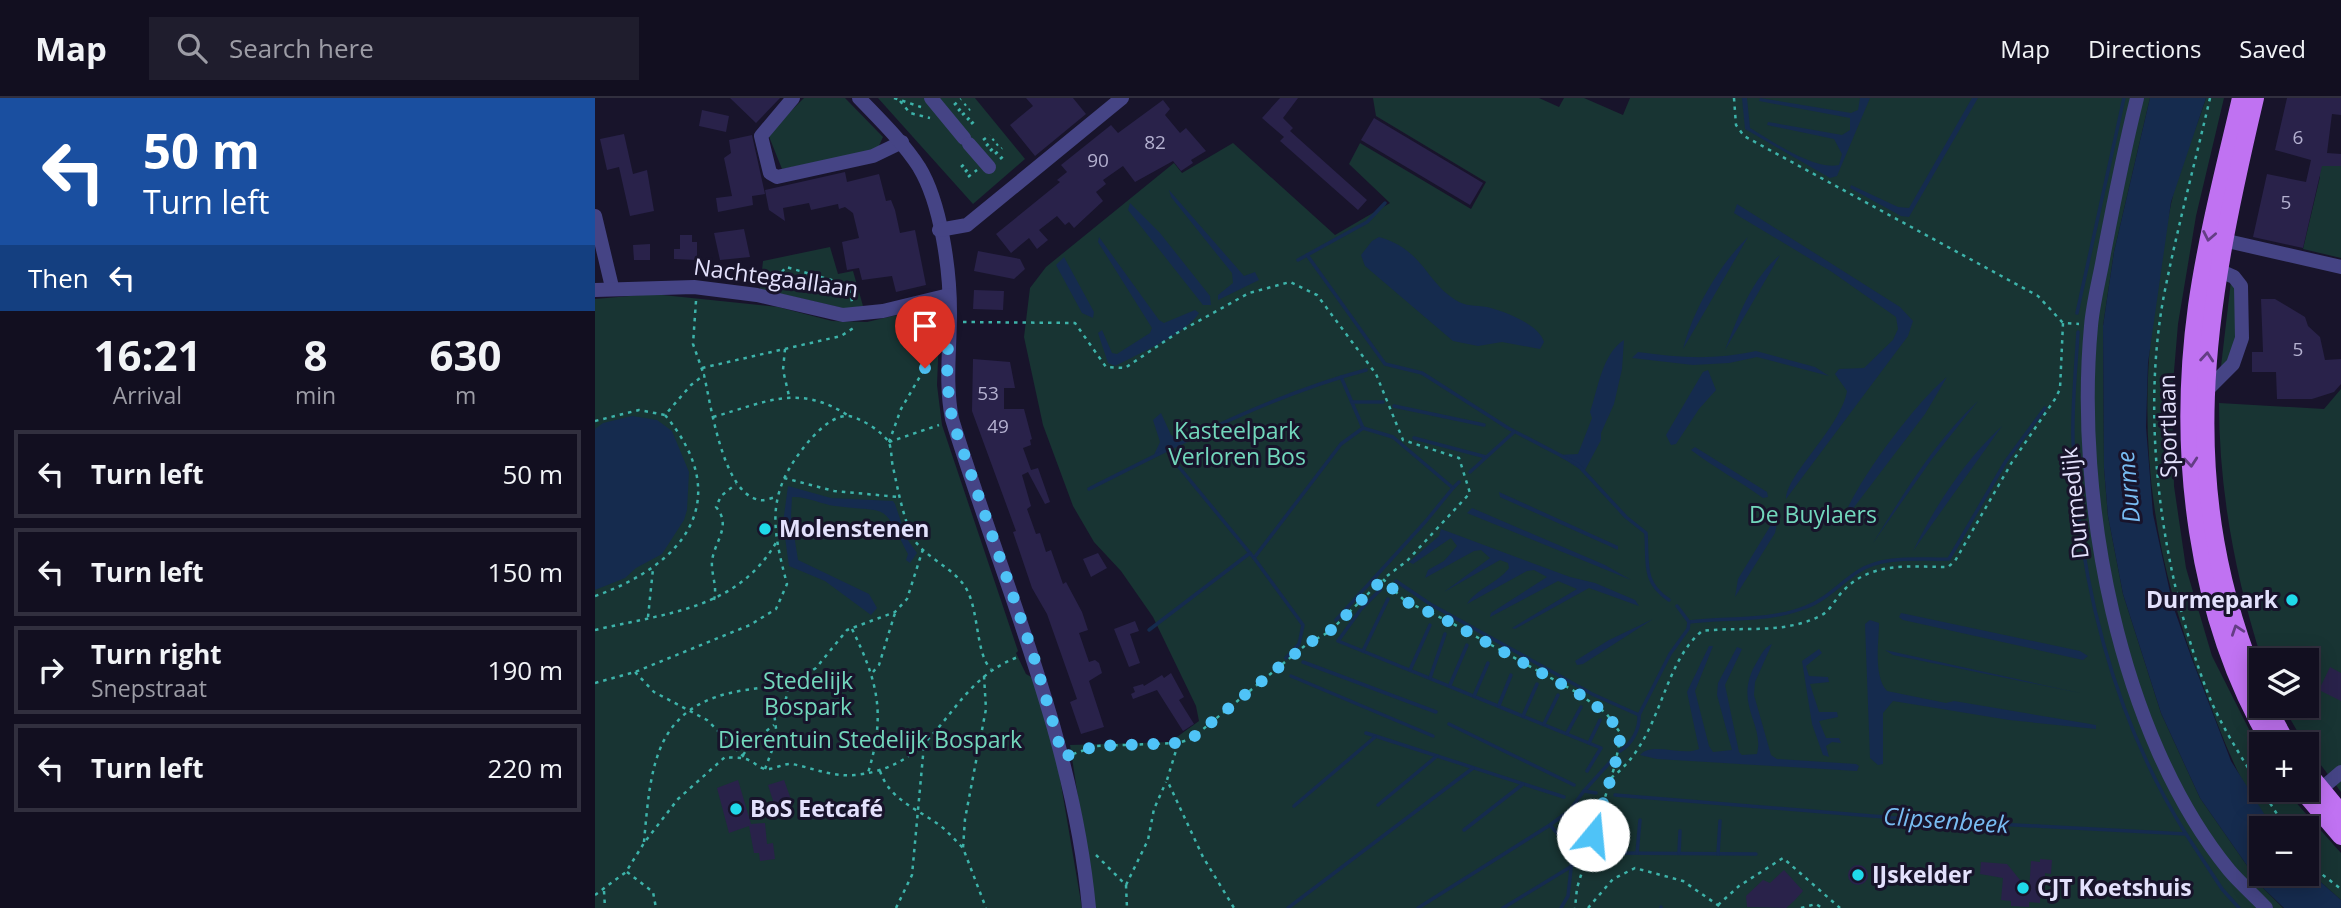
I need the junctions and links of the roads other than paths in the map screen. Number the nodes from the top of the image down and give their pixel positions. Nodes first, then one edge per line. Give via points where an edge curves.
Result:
1 (793, 98) edge
2 (859, 98) edge
3 (1122, 98) edge
4 (2137, 98) edge
5 (2241, 98) edge
6 (2255, 98) edge
7 (937, 106) edge
8 (902, 142) junction
9 (989, 167) dead end
10 (595, 216) edge
11 (939, 230) junction
12 (2223, 240) junction
13 (2341, 267) edge
14 (2218, 270) junction
15 (612, 287) junction
16 (595, 290) edge
17 (949, 295) junction
18 (2205, 392) junction
19 (2249, 661) edge
20 (2265, 732) edge
21 (2341, 772) edge
22 (2319, 787) edge
23 (2318, 802) edge
24 (2339, 824) edge
25 (1089, 908) edge
26 (2266, 908) edge

1 - 8 street via 761,136 770,173 776,177 873,156
2 - 8 street
3 - 11 street via 967,225
4 - 26 street, Durmedijk via 2091,324 2088,391 2095,518 2116,634 2145,720 2186,806 2229,870
5 -> 20 main road, Sportlaan via 2197,304 2190,448 2197,523 2220,623
6 - 12 main road, Sportlaan
7 - 9 street
8 - 11 street via 920,169
10 - 15 street
11 - 17 street via 950,275
12 - 13 street
12 - 14 main road, Sportlaan
18 -> 14 main road, Sportlaan
14 - 18 street via 2241,286 2242,338 2233,364
15 - 16 street, Nachtegaallaan
15 - 17 street, Nachtegaallaan via 696,288 763,296 843,316
17 - 25 street via 947,381 952,419 1033,654 1063,757
19 -> 18 main road, Sportlaan via 2216,546 2206,470
21 - 22 street
23 - 24 main road

